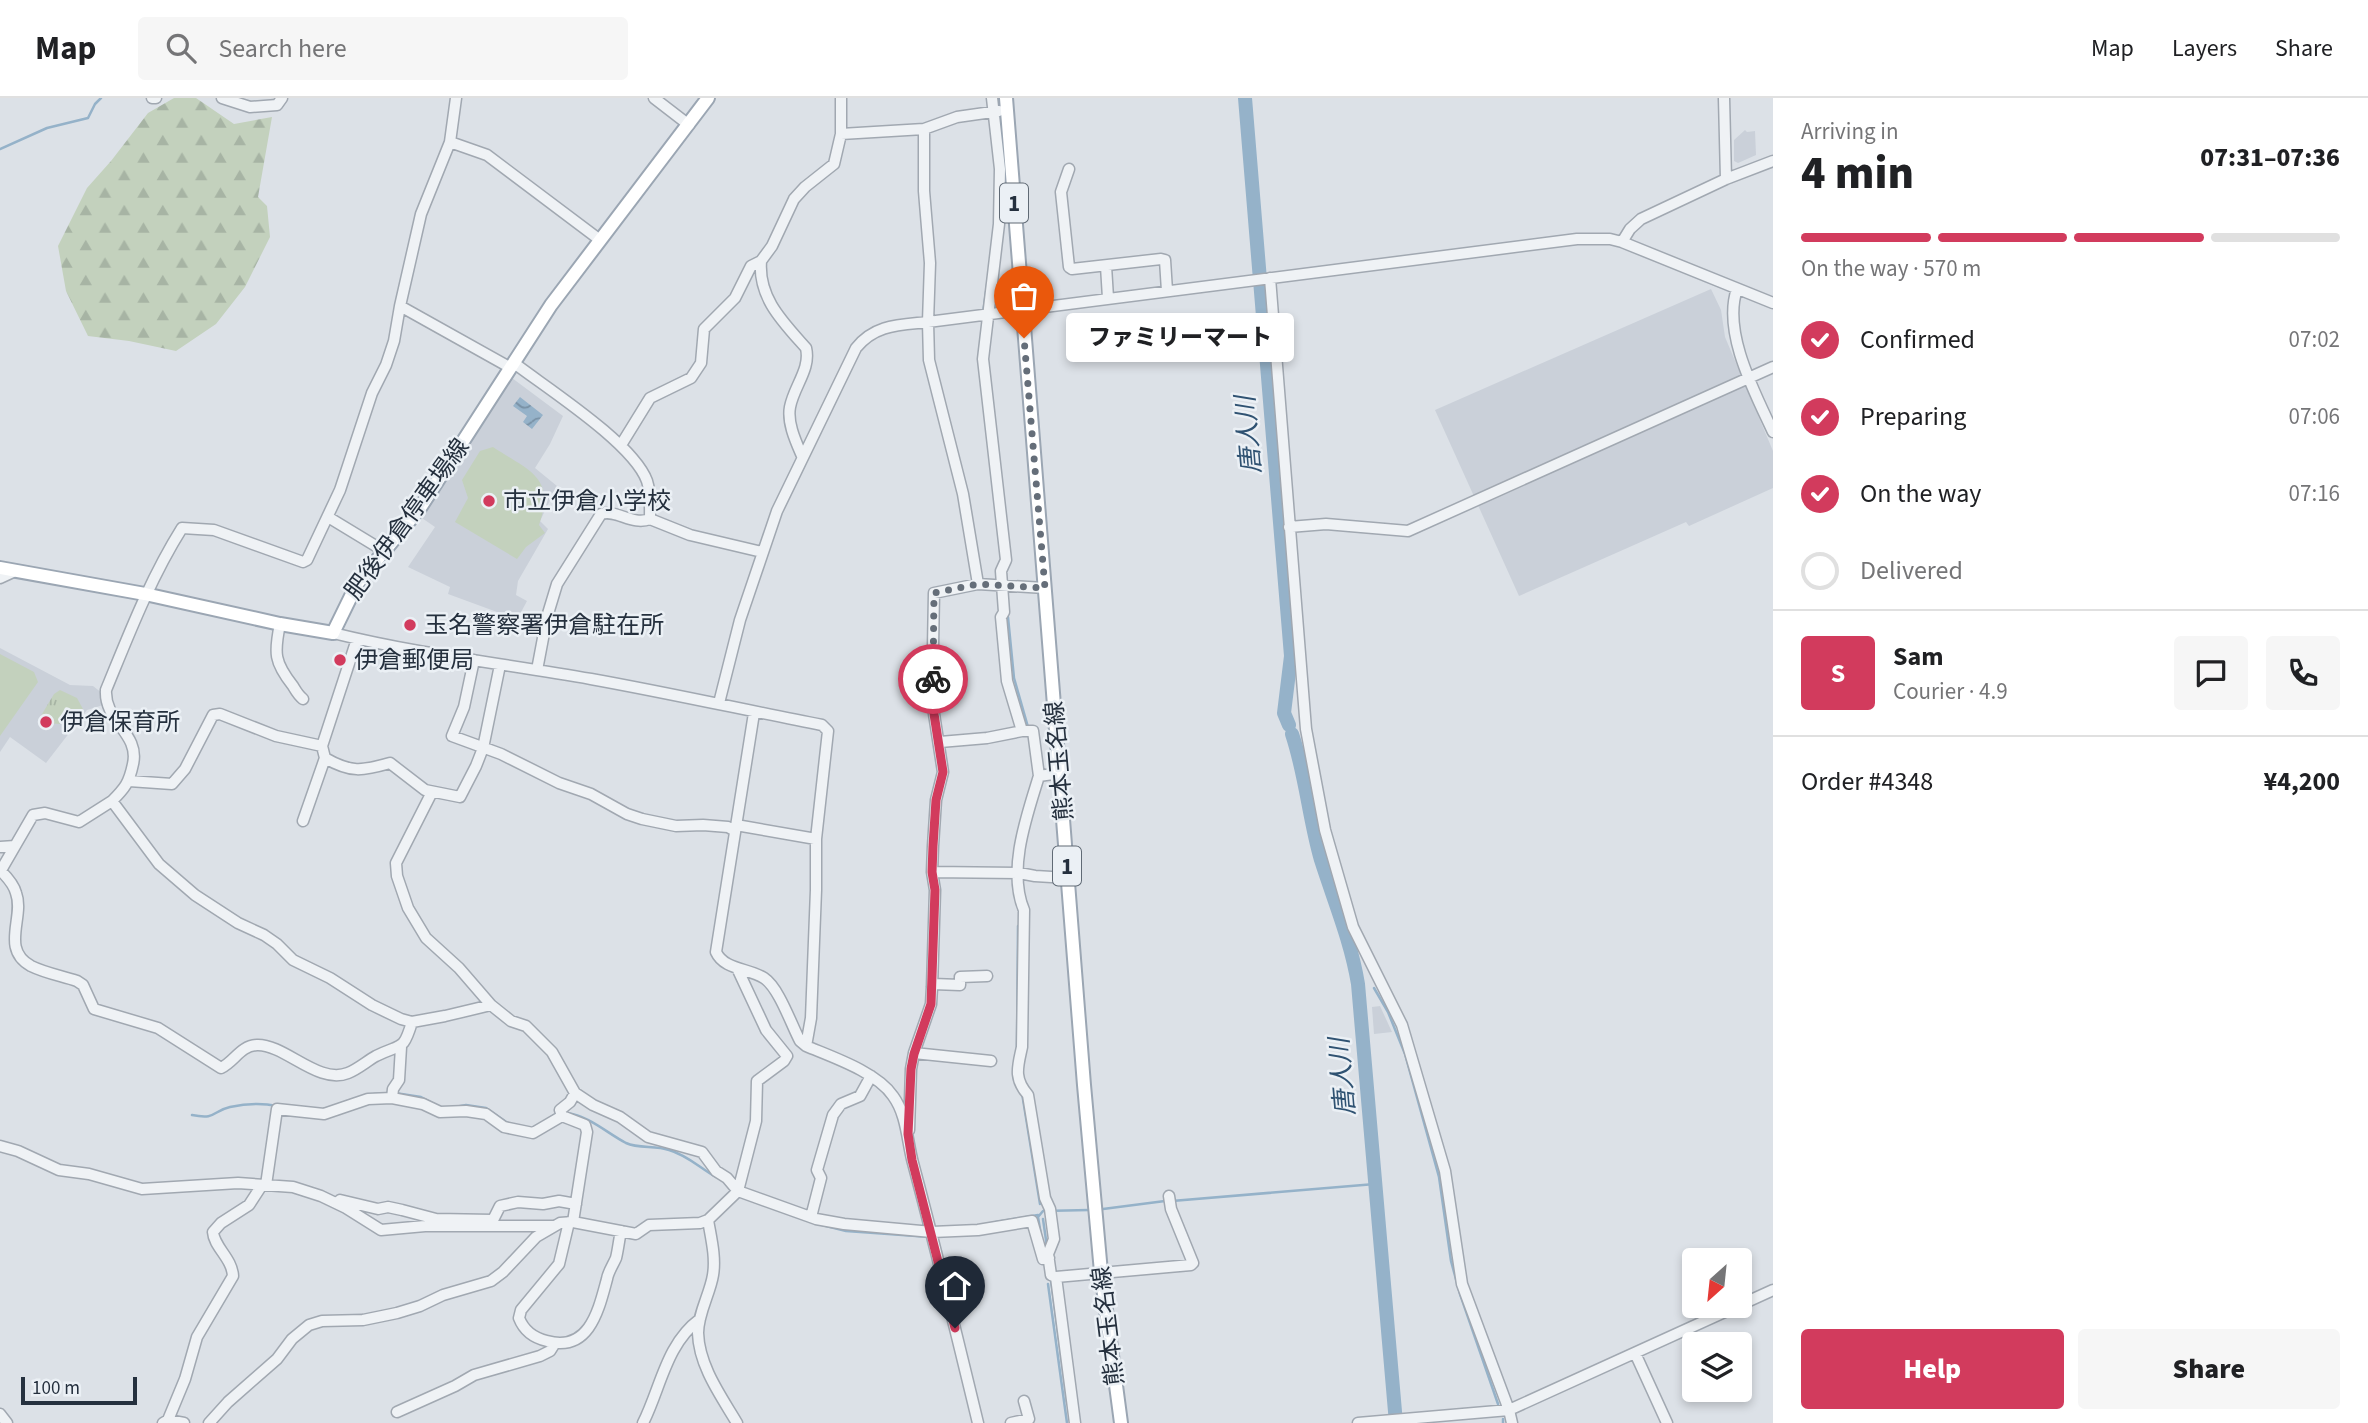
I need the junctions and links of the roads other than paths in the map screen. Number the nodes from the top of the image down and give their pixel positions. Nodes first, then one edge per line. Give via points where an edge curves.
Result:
1 (222, 98) edge
2 (282, 98) edge
3 (456, 98) edge
4 (654, 98) edge
5 (708, 98) edge
6 (841, 98) edge
7 (992, 98) edge
8 (1724, 98) edge
9 (997, 109) edge
10 (689, 125) junction
11 (924, 129) junction
12 (841, 134) junction
13 (450, 142) junction
14 (1773, 161) edge
15 (1069, 169) dead end
16 (1727, 179) junction
17 (600, 240) junction
18 (1622, 242) junction
19 (761, 261) junction
20 (1106, 266) junction
21 (1264, 278) junction
22 (1737, 289) junction
23 (1167, 290) junction
24 (1108, 298) junction
25 (1773, 303) edge
26 (400, 306) junction
27 (1022, 309) junction
28 (983, 315) junction
29 (928, 322) junction
30 (512, 366) junction
31 (1773, 367) edge
32 (1749, 378) junction
33 (1773, 432) edge
34 (621, 445) junction
35 (802, 456) junction
36 (328, 517) junction
37 (650, 519) junction
38 (1289, 527) junction
39 (384, 551) junction
40 (762, 552) junction
41 (6, 570) edge
42 (0, 578) edge
43 (978, 584) junction
44 (1002, 586) junction
45 (1045, 588) junction
46 (145, 594) junction
47 (280, 624) junction
48 (333, 633) junction
49 (357, 639) junction
50 (474, 660) junction
51 (500, 665) junction
52 (537, 670) junction
53 (303, 699) dead end
54 (719, 703) junction
55 (754, 713) junction
56 (1026, 731) junction
57 (940, 742) junction
58 (322, 746) junction
59 (483, 748) junction
60 (325, 758) junction
61 (1060, 773) junction
62 (1039, 776) junction
63 (130, 781) junction
64 (432, 792) junction
65 (112, 801) junction
66 (303, 821) dead end
67 (736, 828) junction
68 (816, 839) junction
69 (15, 846) junction
70 (0, 847) edge
71 (1, 872) edge
72 (932, 872) junction
73 (1019, 873) junction
74 (1068, 878) junction
75 (737, 968) junction
76 (987, 976) dead end
77 (933, 984) junction
78 (491, 1005) junction
79 (412, 1022) junction
80 (806, 1046) junction
81 (401, 1047) junction
82 (914, 1054) junction
83 (991, 1060) dead end
84 (872, 1076) junction
85 (575, 1093) junction
86 (393, 1095) junction
87 (561, 1114) junction
88 (908, 1134) junction
89 (0, 1146) edge
90 (264, 1185) junction
91 (738, 1191) junction
92 (321, 1196) junction
93 (1170, 1199) dead end
94 (576, 1204) junction
95 (811, 1217) junction
96 (708, 1220) junction
97 (571, 1222) junction
98 (554, 1226) junction
99 (621, 1231) junction
100 (932, 1232) junction
101 (1049, 1258) junction
102 (1101, 1272) junction
103 (1056, 1277) junction
104 (1773, 1290) edge
105 (700, 1319) junction
106 (555, 1343) junction
107 (1635, 1353) junction
108 (1024, 1401) dead end
109 (1509, 1410) junction
110 (397, 1412) dead end
111 (0, 1414) edge
112 (165, 1421) edge
113 (7, 1423) edge
114 (184, 1423) edge
115 (208, 1423) edge
116 (643, 1423) edge
117 (737, 1423) edge
118 (978, 1423) edge
119 (1011, 1423) edge
120 (1076, 1423) edge
121 (1121, 1423) edge
122 (1358, 1423) edge
123 (1512, 1423) edge
124 (1667, 1423) edge

1 - 2 street via 250,107 277,104
3 - 13 street
4 - 10 street
5 - 10 main road, 肥後伊倉停車場線
6 - 12 street
7 - 9 street
8 - 16 street
9 - 11 street
9 - 27 main road, 熊本玉名線 / 1
9 - 28 street via 999,224
10 - 17 main road, 肥後伊倉停車場線
11 - 12 street
11 - 29 street
12 - 19 street via 834,164 794,199
13 - 17 street via 486,155
13 - 26 street via 421,214
14 - 16 street
15 - 20 street via 1062,192 1069,267
16 - 18 street via 1641,219
17 - 30 main road, 肥後伊倉停車場線
18 - 21 street via 1577,239
18 - 22 street
19 - 34 street via 751,266 735,298 704,329 702,361 691,377 650,398
19 - 35 street via 760,277 776,313 806,348 807,363 790,405
20 - 23 street via 1165,260
20 - 24 street
21 - 23 street
21 - 38 street
22 - 25 street
22 - 32 street via 1734,313 1741,360
23 - 24 street
24 - 27 street
26 - 30 street
26 - 36 street via 386,365
27 - 28 street
27 - 45 main road, 熊本玉名線 / 1
28 - 29 street
28 - 44 street via 982,359 1006,561
29 - 35 street via 890,325 864,339
29 - 43 street via 933,382 963,494
30 - 34 street
30 - 39 main road, 肥後伊倉停車場線 via 420,508
31 - 32 street
32 - 33 street
32 - 38 street via 1408,531 1326,524
34 - 37 street via 648,483
35 - 40 street
36 - 39 street
36 - 46 street via 303,562 214,530 182,528
37 - 40 street via 690,535
37 - 52 street via 643,522 607,512 596,518 557,584
38 - 109 street via 1306,729 1325,830 1353,927 1402,1025 1448,1185 1462,1284
39 - 48 main road, 肥後伊倉停車場線 via 356,584
40 - 54 street
41 - 42 street
41 - 46 main road
43 - 44 street
43 - 57 street via 934,593 932,701
44 - 45 street
44 - 56 street via 1004,612 1000,617 1007,681
45 - 61 main road, 熊本玉名線 / 1
46 - 47 main road
46 - 63 street via 105,701 136,752
47 - 48 main road
47 - 53 street via 275,649 284,677
48 - 49 street
49 - 50 street
49 - 58 street
50 - 51 street
50 - 59 street via 452,736
51 - 52 street
51 - 59 street
52 - 54 street
54 - 55 street
55 - 67 street
55 - 68 street via 822,725 828,731
56 - 57 street
56 - 62 street via 1033,731
57 - 72 street via 943,772 936,800
58 - 60 street
58 - 63 street via 213,715 185,769 172,784
59 - 64 street via 460,797
59 - 67 street via 626,814 676,826
60 - 64 street via 362,771 390,763
60 - 66 street
61 - 62 street
61 - 74 main road, 熊本玉名線 / 1
62 - 73 street via 1022,832
63 - 65 street
64 - 78 street via 396,863 397,876 408,908 426,938
65 - 69 street via 79,822 45,813 33,815
65 - 79 street via 159,864 195,895 264,935 293,960
67 - 68 street
67 - 75 street via 716,952 722,961
68 - 80 street via 811,1018
69 - 70 street
69 - 71 street
71 - 81 street via 18,902 11,943 19,958 83,985 94,1009 158,1028 214,1065 221,1068 245,1047 264,1045 335,1075
72 - 73 street
72 - 77 street
73 - 74 street
73 - 101 street via 1024,910 1022,1047 1017,1061 1050,1212 1054,1239
74 - 102 main road, 熊本玉名線 / 1
75 - 80 street via 752,971 772,985
75 - 91 street via 766,1030 787,1056 757,1081 756,1121
76 - 77 street via 960,977 960,985
77 - 82 street
78 - 79 street
78 - 85 street via 526,1026 552,1052
79 - 81 street
80 - 84 street
81 - 86 street
82 - 83 street
82 - 88 street
84 - 88 street via 894,1097
84 - 95 street via 860,1096 841,1104 833,1115 817,1170 821,1178
85 - 87 street
85 - 91 street via 648,1138 702,1152
86 - 87 street via 440,1112 486,1114 504,1127 533,1133
86 - 90 street via 324,1114 277,1109
87 - 94 street via 585,1125 587,1132
88 - 100 street
89 - 90 street via 59,1170 142,1189
90 - 92 street via 293,1187
90 - 112 street via 249,1205 213,1232 233,1276 197,1337 185,1379
91 - 95 street
91 - 96 street
92 - 94 street via 436,1219 493,1220 500,1206 518,1202
92 - 98 street via 381,1230
93 - 102 street via 1193,1263
94 - 97 street
95 - 100 street
96 - 99 street via 649,1225 636,1234
96 - 105 street via 713,1274
97 - 98 street
97 - 99 street
97 - 106 street via 559,1264 519,1318 530,1334
98 - 115 street via 536,1237 491,1281 397,1313 309,1325
99 - 106 street via 596,1318 574,1339
100 - 101 street via 1032,1221 1043,1259
100 - 118 street
101 - 103 street via 1051,1275
102 - 103 street
102 - 121 main road, 熊本玉名線 / 1
103 - 120 street
104 - 107 street
105 - 116 street via 689,1327 666,1362
105 - 117 street via 698,1334 706,1368
106 - 110 street via 540,1356 474,1375
107 - 109 street
107 - 124 street
108 - 119 street via 1029,1419
109 - 122 street
109 - 123 street
111 - 113 street
112 - 114 street

